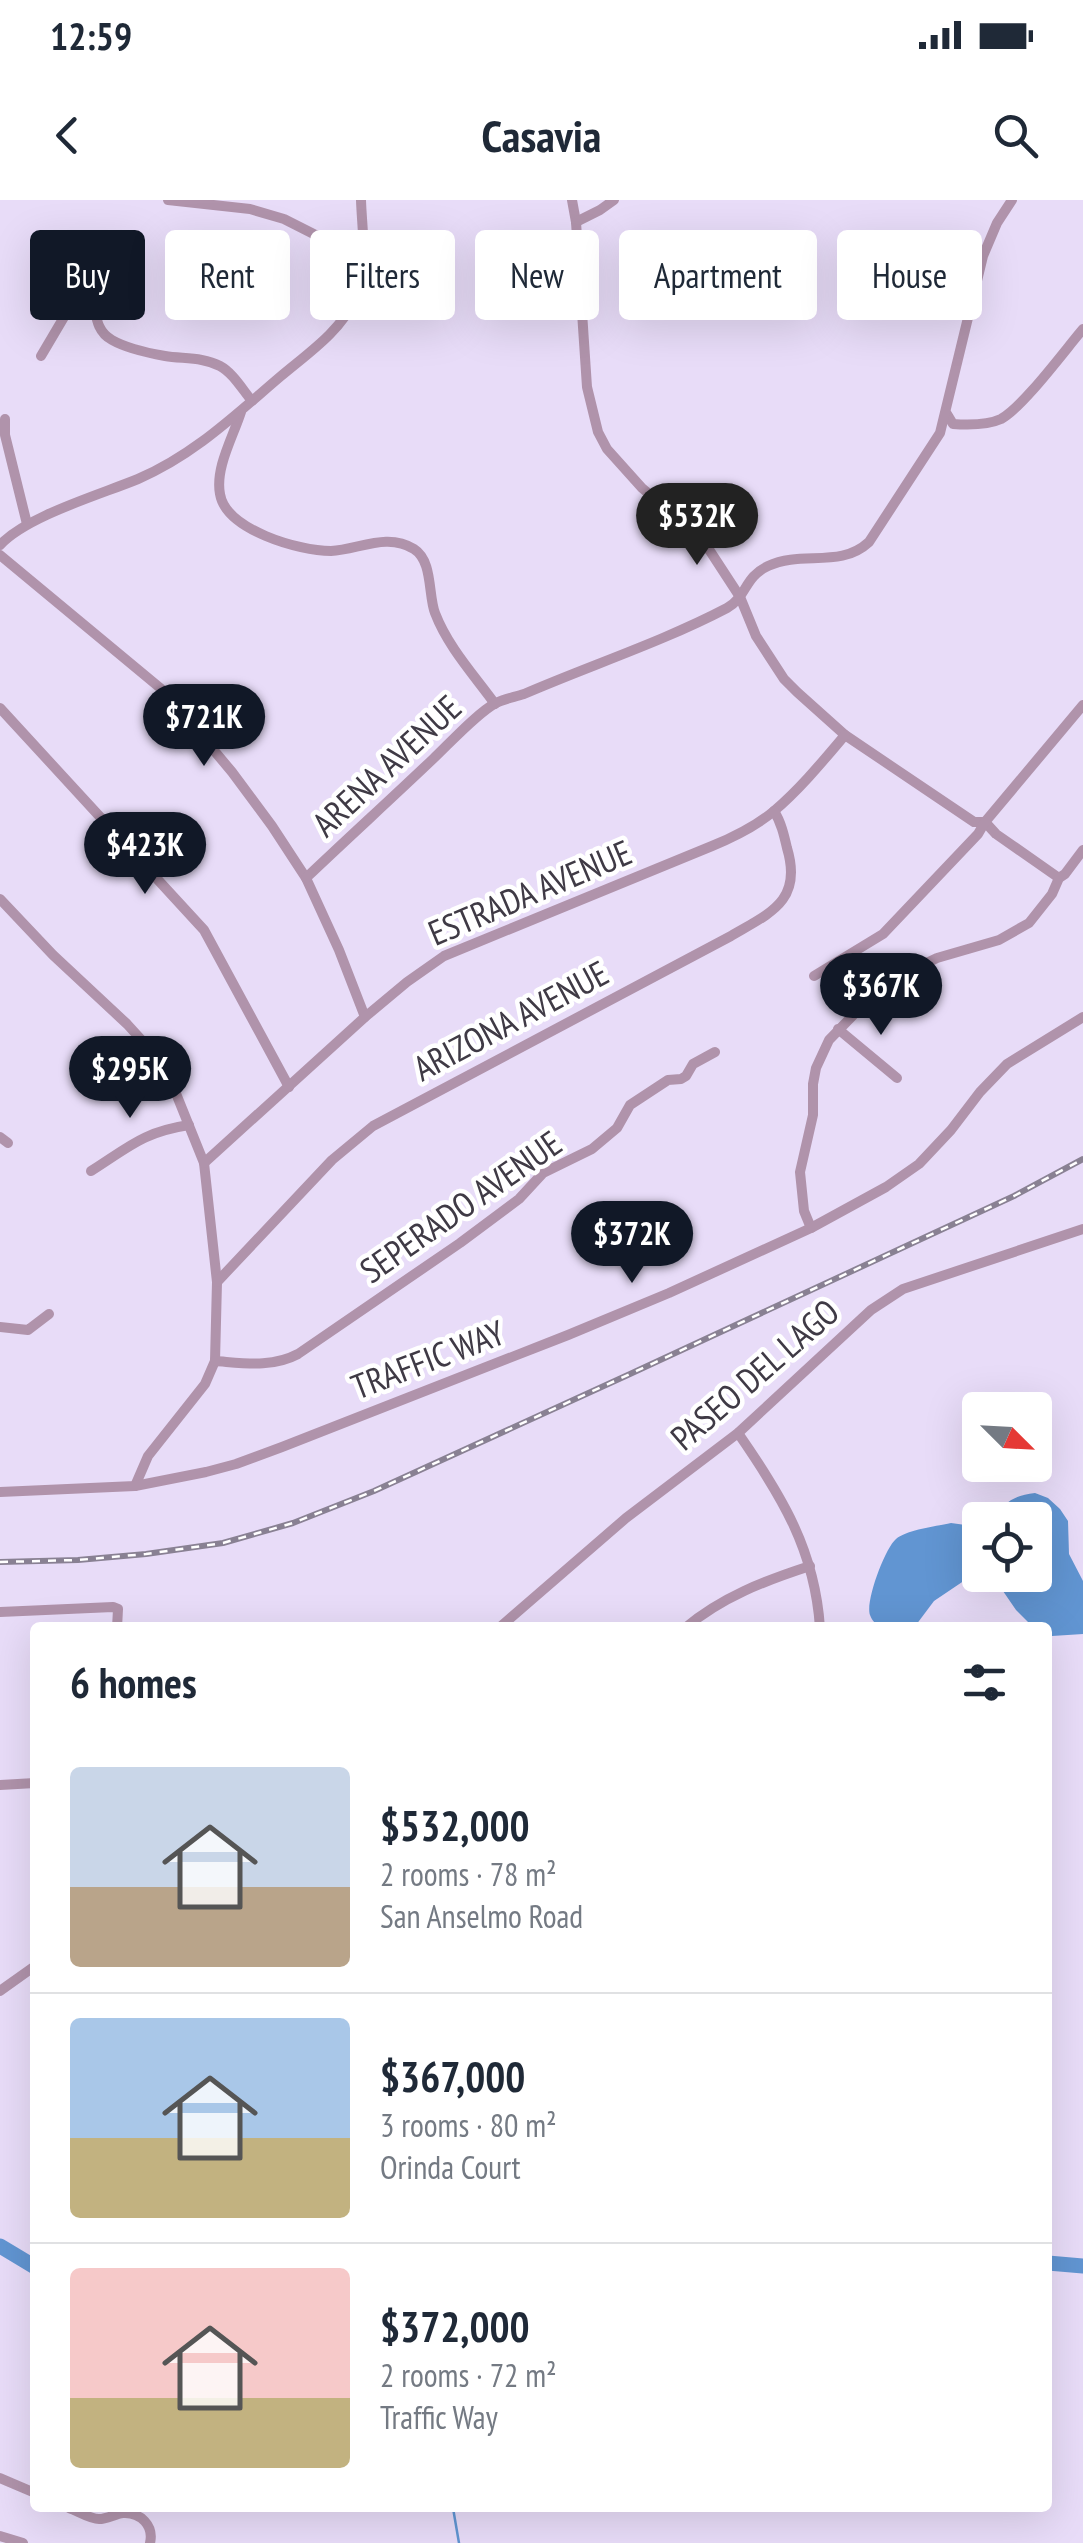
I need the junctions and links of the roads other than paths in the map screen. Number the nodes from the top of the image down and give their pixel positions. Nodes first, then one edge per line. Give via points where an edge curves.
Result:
1 (168, 200) edge
2 (361, 200) edge
3 (572, 200) edge
4 (614, 200) edge
5 (1012, 200) edge
6 (576, 222) junction
7 (362, 230) edge
8 (310, 232) edge
9 (341, 320) edge
10 (1083, 329) edge
11 (41, 356) dead end
12 (252, 401) junction
13 (241, 412) junction
14 (946, 414) junction
15 (4, 418) dead end
16 (26, 524) junction
17 (0, 544) edge
18 (0, 555) edge
19 (740, 596) junction
20 (495, 704) junction
21 (1083, 705) edge
22 (0, 708) edge
23 (845, 736) junction
24 (774, 811) junction
25 (985, 822) junction
26 (1083, 850) edge
27 (306, 878) junction
28 (1058, 878) junction
29 (0, 899) edge
30 (814, 976) dead end
31 (365, 1017) junction
32 (1083, 1017) edge
33 (838, 1030) junction
34 (715, 1052) dead end
35 (898, 1078) dead end
36 (290, 1087) junction
37 (189, 1125) junction
38 (204, 1163) junction
39 (91, 1171) dead end
40 (811, 1228) junction
41 (1083, 1229) edge
42 (217, 1282) junction
43 (49, 1314) dead end
44 (0, 1327) edge
45 (214, 1361) junction
46 (738, 1434) junction
47 (135, 1486) junction
48 (0, 1492) edge
49 (810, 1566) junction
50 (0, 1612) edge
51 (118, 1622) edge
52 (506, 1622) edge
53 (692, 1622) edge
54 (819, 1622) edge
55 (30, 1783) edge
56 (0, 1785) edge
57 (30, 1970) edge
58 (0, 1991) edge
59 (0, 2478) edge
60 (30, 2491) edge
61 (79, 2512) edge
62 (127, 2512) edge
63 (127, 2512) edge
64 (0, 2536) edge
65 (23, 2543) edge
66 (150, 2543) edge

1 - 8 street via 250,209
2 - 7 street
3 - 6 street
4 - 6 street
5 - 14 street, ARENA AVENUE via 983,256
6 - 19 street via 587,388 598,432 618,464 696,536
9 - 12 street
10 - 14 street via 998,420 953,424
11 - 12 street via 85,285 95,320 112,340 213,363
12 - 13 street
13 - 16 street via 163,468
13 - 20 street via 219,478 229,512 256,532 318,550 386,541 414,549 428,573 435,614
14 - 19 street, ARENA AVENUE via 930,450 862,549 768,566
15 - 16 street
16 - 17 street
18 - 27 street via 165,692 232,772
19 - 20 street, ARENA AVENUE via 666,635
19 - 23 street via 784,679
20 - 27 street, ARENA AVENUE
21 - 25 street
22 - 36 street via 204,930
23 - 24 street, ESTRADA AVENUE
23 - 25 street via 974,822
24 - 31 street, ESTRADA AVENUE via 712,846 444,956
24 - 42 street, ARIZONA AVENUE via 792,862 789,891 778,906 373,1126
25 - 28 street
25 - 30 street via 883,934
26 - 28 street
27 - 31 street
28 - 33 street via 1021,929 921,965 873,996
29 - 37 street via 148,1046
31 - 36 street, ESTRADA AVENUE
32 - 40 street, TRAFFIC WAY via 1007,1064 920,1164
33 - 35 street
33 - 40 street via 816,1068 802,1156
34 - 45 street, SEPERADO AVENUE via 682,1079 668,1080 630,1105 617,1128 592,1149 543,1173 490,1221 308,1348 266,1364
36 - 38 street, ESTRADA AVENUE
37 - 38 street
37 - 39 street via 160,1129
38 - 42 street
40 - 47 street, TRAFFIC WAY via 582,1329 282,1448
41 - 46 street, PASEO DEL LAGO via 903,1289 853,1326
42 - 45 street
43 - 44 street via 28,1330
45 - 47 street via 206,1384 148,1456
46 - 49 street via 781,1498
46 - 52 street, PASEO DEL LAGO via 626,1518
47 - 48 street, TRAFFIC WAY
49 - 53 street via 742,1591
49 - 54 street
50 - 51 street via 113,1607
55 - 56 street
57 - 58 street
59 - 60 street
61 - 63 street via 98,2520
62 - 66 street via 147,2522
64 - 65 street

